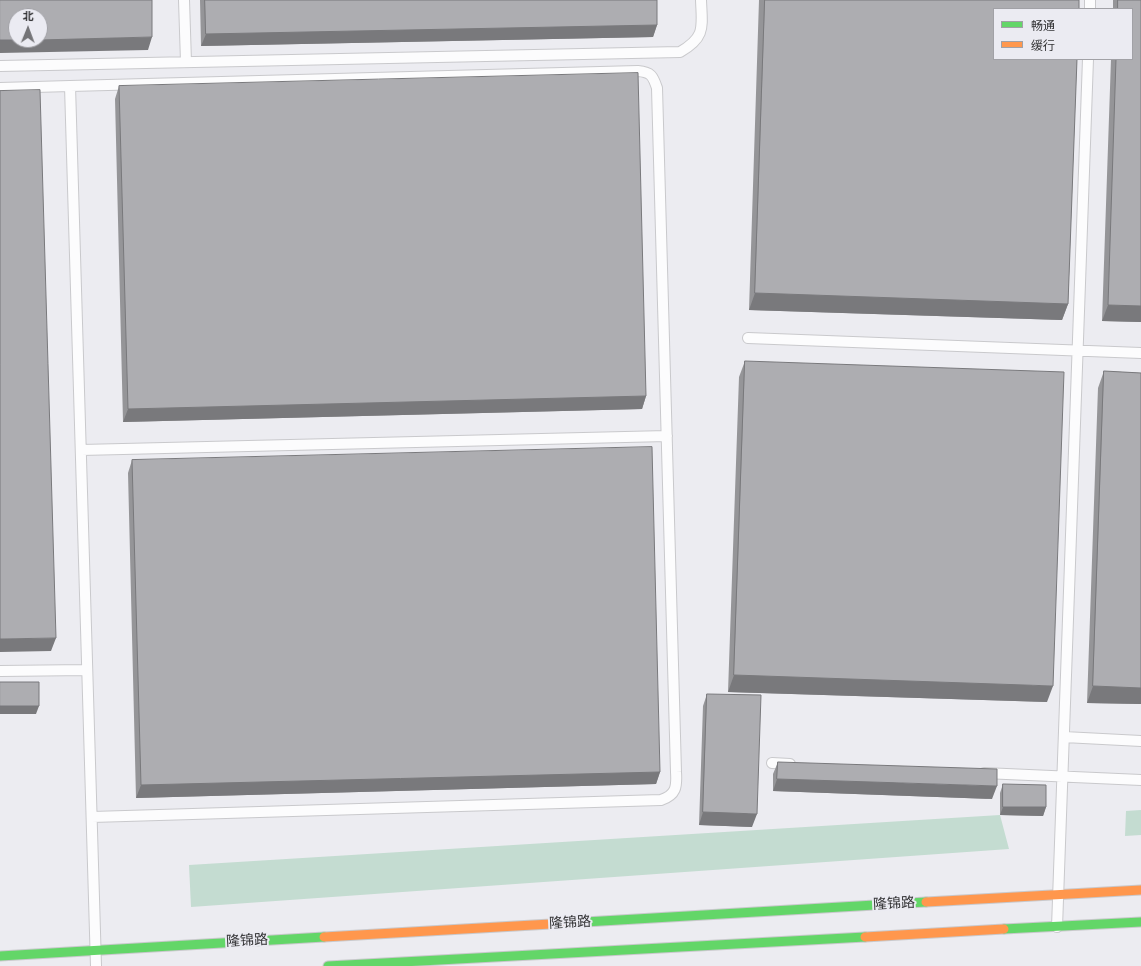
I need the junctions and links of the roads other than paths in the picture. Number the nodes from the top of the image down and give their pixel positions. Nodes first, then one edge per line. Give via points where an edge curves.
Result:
1 (184, 0) edge
2 (701, 0) edge
3 (1088, 60) edge
4 (186, 62) junction
5 (0, 66) edge
6 (70, 86) junction
7 (0, 88) edge
8 (748, 338) dead end
9 (1078, 351) junction
10 (1141, 354) edge
11 (667, 436) junction
12 (81, 450) junction
13 (88, 670) junction
14 (0, 671) edge
15 (1064, 737) junction
16 (1141, 741) edge
17 (772, 764) dead end
18 (804, 765) edge
19 (976, 772) edge
20 (1063, 776) junction
21 (1141, 780) edge
22 (92, 816) junction
23 (1141, 890) edge
24 (1058, 895) junction
25 (1141, 922) edge
26 (1057, 927) junction
27 (96, 950) junction
28 (0, 956) edge
29 (96, 966) edge
30 (328, 966) edge

1 - 4 lane
2 - 4 lane via 700,36 692,45 680,52
3 - 9 lane
4 - 5 lane
6 - 7 lane
6 - 11 lane via 646,72 654,78 657,88
6 - 12 lane
8 - 9 lane
9 - 10 lane
9 - 15 lane
11 - 12 lane
11 - 22 lane via 676,781 674,792 669,798
12 - 13 lane
13 - 14 lane
13 - 22 lane
15 - 16 lane
15 - 20 lane
17 - 18 lane
19 - 20 lane
20 - 21 lane
20 - 24 lane
22 - 27 lane
23 - 24 main road, 隆锦路
24 - 26 lane
24 - 27 main road, 隆锦路
25 - 26 main road
26 - 30 main road
27 - 28 main road, 隆锦路
27 - 29 lane

